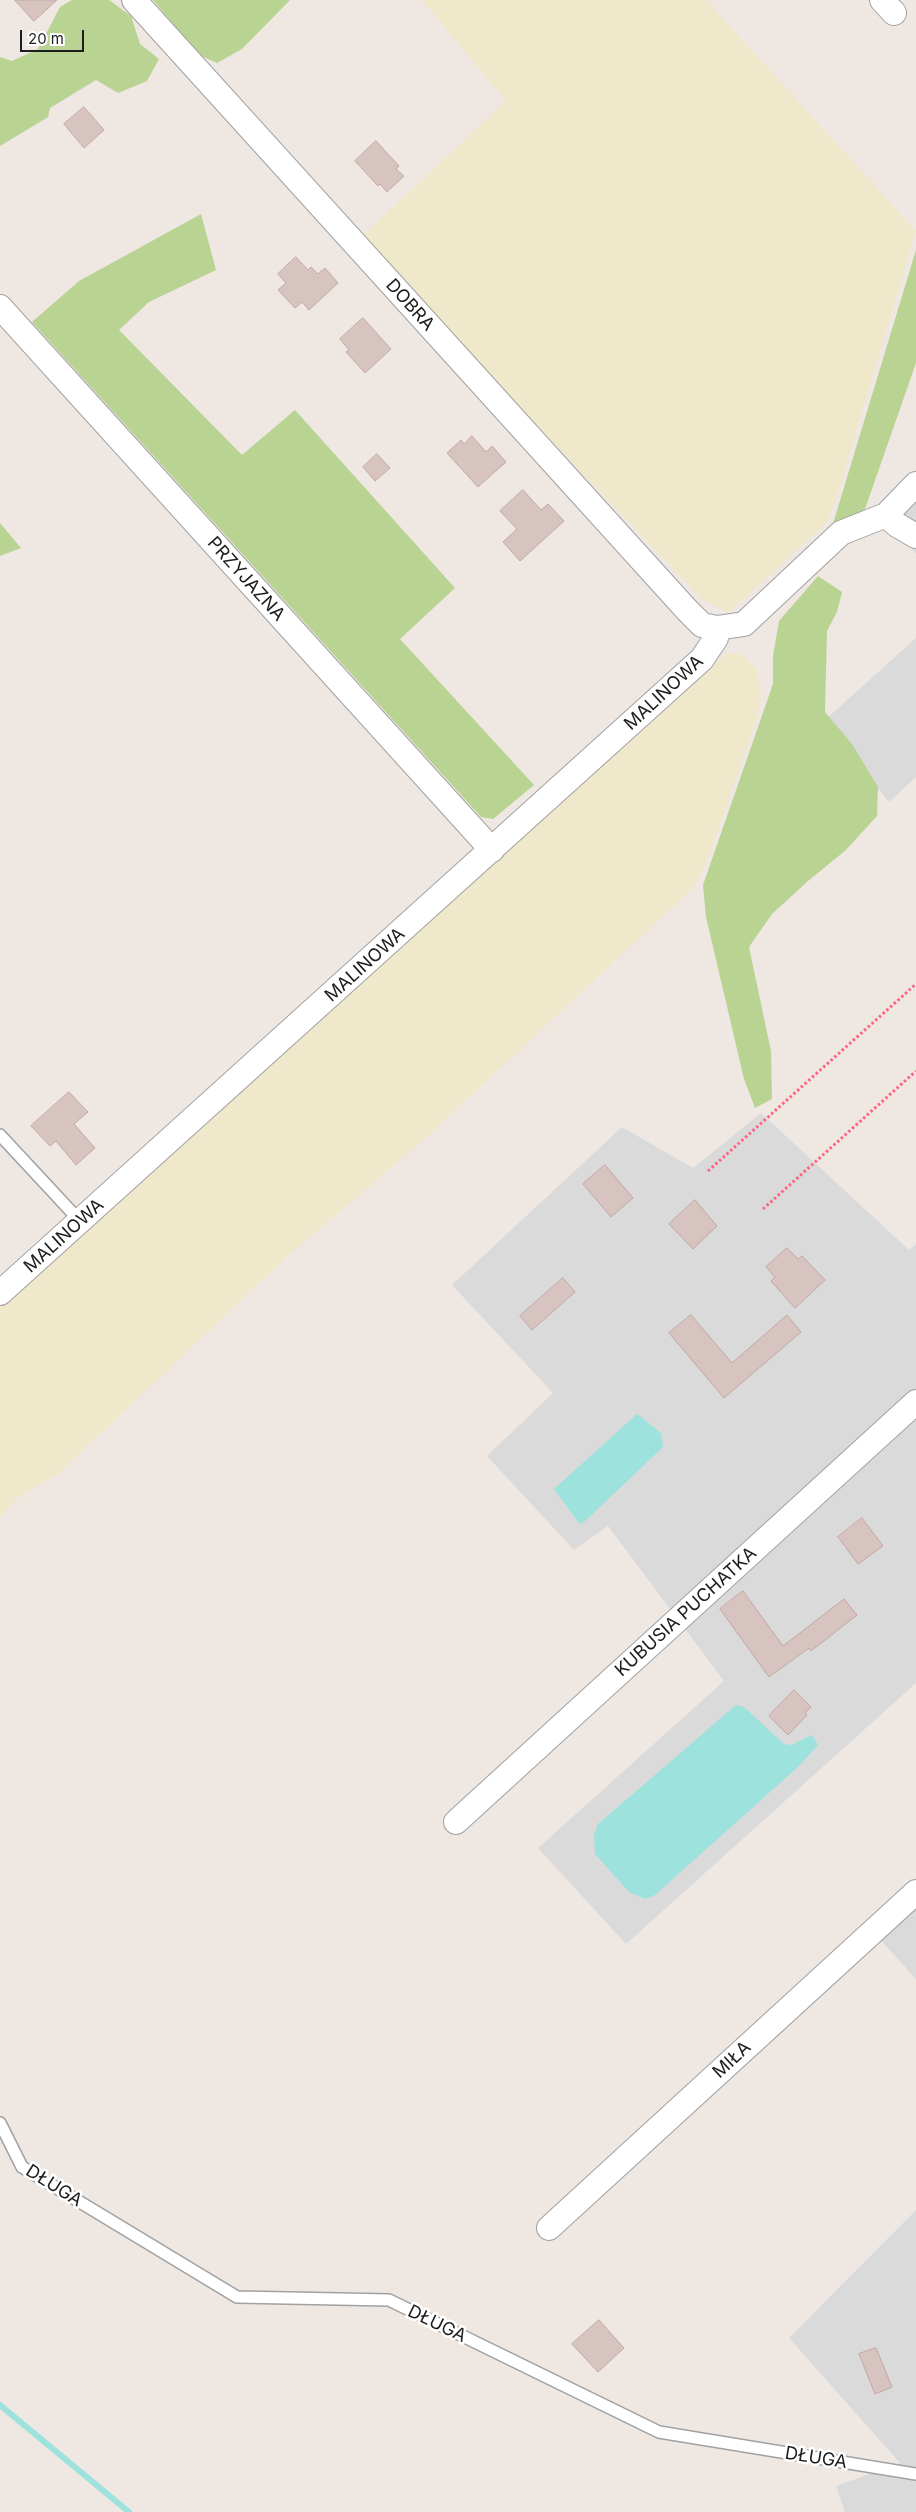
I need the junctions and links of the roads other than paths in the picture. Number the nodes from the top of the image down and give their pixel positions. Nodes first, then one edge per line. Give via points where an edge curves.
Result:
1 (134, 0) edge
2 (0, 307) edge
3 (916, 484) edge
4 (886, 515) junction
5 (916, 536) edge
6 (717, 628) junction
7 (492, 850) junction
8 (0, 1135) edge
9 (80, 1221) junction
10 (0, 1294) edge
11 (916, 1402) edge
12 (456, 1822) dead end
13 (916, 1892) edge
14 (0, 2123) edge
15 (549, 2228) dead end
16 (916, 2474) edge

1 - 6 street, DOBRA via 686,610 702,625
2 - 7 street, PRZYJAZNA
3 - 4 street
4 - 5 street
4 - 6 street via 841,533 744,624
6 - 7 street, MALINOWA via 716,638 702,659
7 - 9 street, MALINOWA
8 - 9 lane
9 - 10 street, MALINOWA
11 - 12 street, KUBUSIA PUCHATKA
13 - 15 street, MIŁA
14 - 16 lane, DŁUGA via 22,2168 237,2297 389,2300 659,2432

